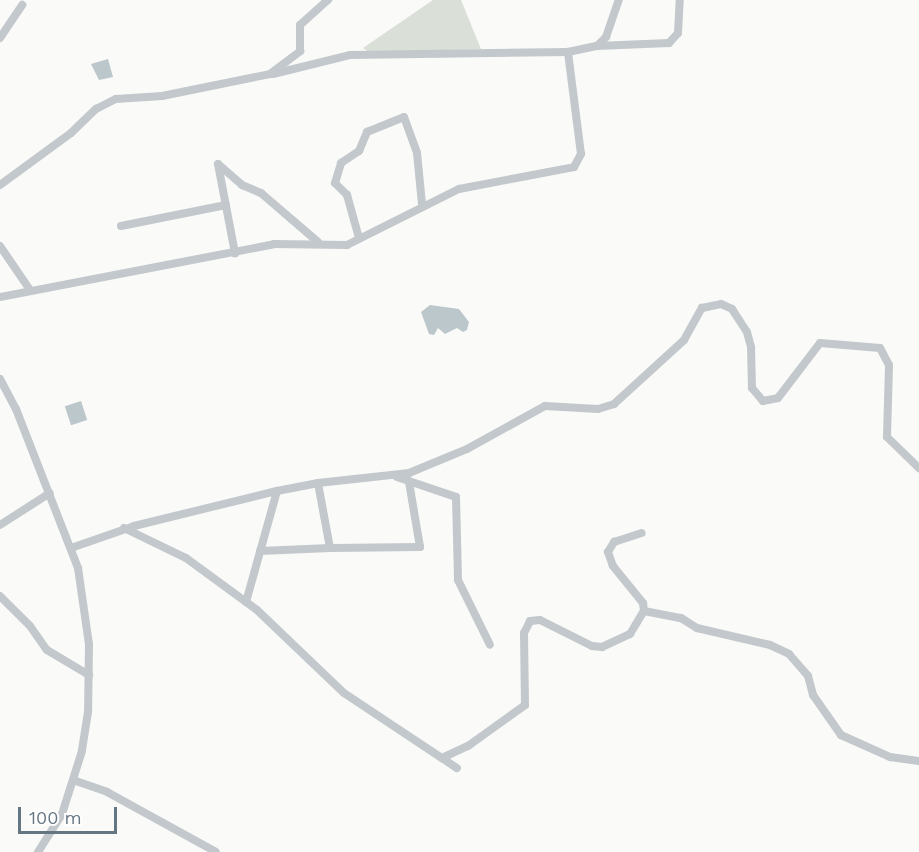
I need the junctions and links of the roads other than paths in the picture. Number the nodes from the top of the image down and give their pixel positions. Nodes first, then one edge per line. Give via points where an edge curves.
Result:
1 (328, 0) edge
2 (619, 0) edge
3 (680, 0) edge
4 (22, 5) dead end
5 (0, 38) edge
6 (597, 46) junction
7 (568, 52) junction
8 (270, 74) junction
9 (0, 185) edge
10 (422, 204) junction
11 (226, 205) junction
12 (122, 226) dead end
13 (359, 238) junction
14 (320, 243) junction
15 (0, 246) edge
16 (235, 253) junction
17 (30, 290) junction
18 (0, 297) edge
19 (0, 379) edge
20 (919, 468) edge
21 (396, 477) junction
22 (410, 482) junction
23 (318, 483) junction
24 (277, 491) junction
25 (50, 494) junction
26 (0, 525) edge
27 (124, 528) junction
28 (642, 533) dead end
29 (71, 548) junction
30 (330, 548) junction
31 (260, 551) junction
32 (0, 596) edge
33 (246, 602) junction
34 (644, 611) junction
35 (489, 645) dead end
36 (90, 675) junction
37 (442, 758) junction
38 (919, 761) edge
39 (457, 768) dead end
40 (73, 780) junction
41 (38, 852) edge
42 (216, 852) edge

1 - 8 street via 300,25 300,51
2 - 6 street via 606,37
3 - 6 street via 678,33 669,43
4 - 5 street
6 - 7 street
7 - 8 street via 350,55
7 - 10 street via 582,154 578,164 469,186
8 - 9 street via 162,96 116,99 96,110
10 - 13 street
10 - 13 street via 417,153 404,117 367,132 359,151 341,163 335,183 347,195
11 - 12 street
11 - 14 street via 218,164 242,185 261,193
11 - 16 street
13 - 14 street via 347,245
14 - 16 street via 285,243
15 - 17 street
16 - 17 street
17 - 18 street
19 - 25 street
20 - 21 street via 887,437 889,365 880,348 820,343 778,398 764,401 752,387 747,332 732,309 721,304 702,308 684,340 614,404 598,409 545,406 467,449
21 - 22 street
21 - 23 street
22 - 30 street via 420,547
22 - 35 street via 456,497 458,580
23 - 24 street
23 - 30 street
24 - 27 street
24 - 31 street
25 - 26 street
25 - 29 street
27 - 29 street
27 - 33 street via 186,558
28 - 34 street via 614,542 608,552 613,566 643,603
29 - 36 street via 83,592
30 - 31 street
31 - 33 street
32 - 36 street via 47,650
33 - 37 street via 344,693
34 - 37 street via 630,634 602,647 592,646 540,620 530,621 524,633 525,705 468,746
34 - 38 street via 681,618 697,628 770,645 789,654 808,676 813,695 841,735 890,757
36 - 40 street via 85,733
37 - 39 street
40 - 41 street via 62,814
40 - 42 street via 107,792

